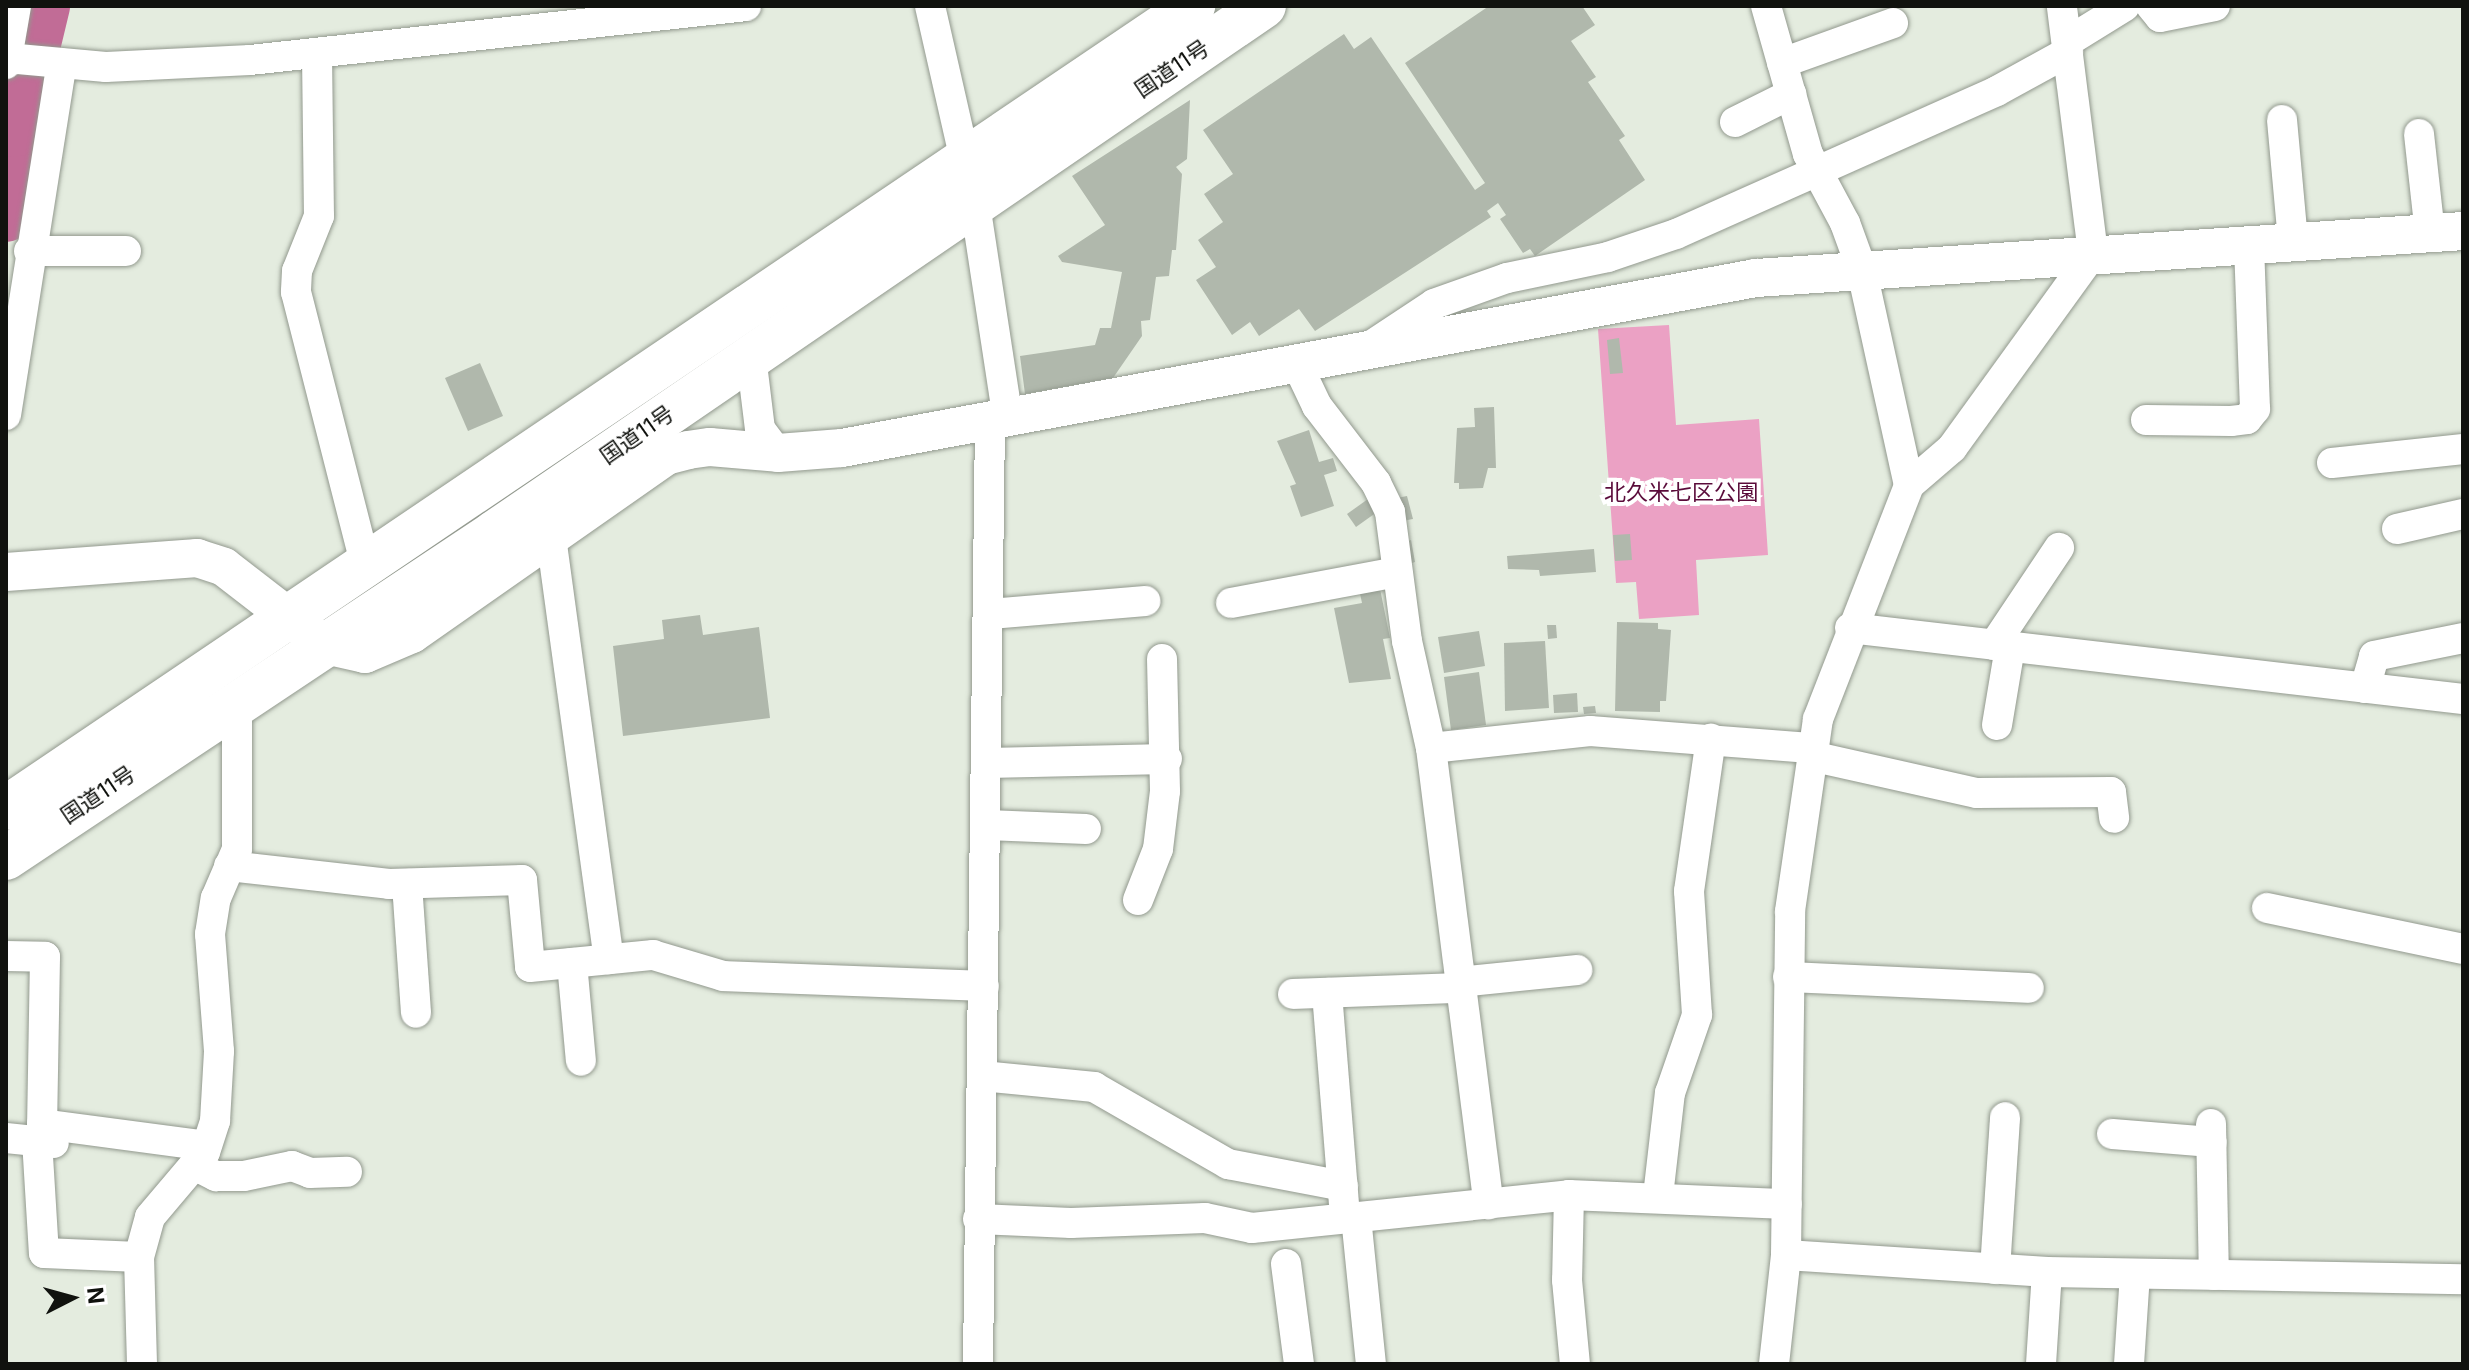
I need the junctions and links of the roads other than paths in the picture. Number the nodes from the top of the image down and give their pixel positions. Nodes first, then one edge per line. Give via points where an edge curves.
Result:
1 (746, 6) edge
2 (930, 6) edge
3 (1193, 6) edge
4 (1264, 6) edge
5 (1766, 6) edge
6 (2062, 6) edge
7 (2125, 6) edge
8 (2151, 6) edge
9 (2215, 6) edge
10 (12, 13) edge
11 (1893, 23) dead end
12 (2068, 47) junction
13 (317, 54) junction
14 (9, 60) edge
15 (58, 63) junction
16 (1782, 63) junction
17 (1791, 94) junction
18 (2282, 120) dead end
19 (1735, 122) dead end
20 (2419, 134) dead end
21 (964, 161) junction
22 (1818, 173) junction
23 (975, 204) junction
24 (2446, 232) edge
25 (2293, 241) junction
26 (2249, 243) junction
27 (29, 251) junction
28 (126, 251) dead end
29 (2093, 253) junction
30 (1861, 267) junction
31 (1364, 350) junction
32 (751, 356) junction
33 (1296, 362) junction
34 (6, 415) edge
35 (999, 416) junction
36 (2146, 420) dead end
37 (2463, 449) edge
38 (778, 453) junction
39 (2332, 463) dead end
40 (1909, 485) junction
41 (2463, 514) edge
42 (2397, 529) dead end
43 (551, 537) junction
44 (2059, 548) dead end
45 (365, 563) junction
46 (6, 572) edge
47 (1397, 572) junction
48 (1145, 601) dead end
49 (1231, 603) dead end
50 (990, 614) junction
51 (288, 618) junction
52 (1850, 628) junction
53 (2463, 638) edge
54 (325, 645) junction
55 (2002, 646) junction
56 (1162, 659) dead end
57 (2365, 688) junction
58 (2463, 699) edge
59 (237, 700) junction
60 (1997, 725) dead end
61 (1711, 739) junction
62 (1431, 748) junction
63 (1812, 752) junction
64 (1167, 759) junction
65 (987, 763) junction
66 (6, 808) edge
67 (2114, 818) dead end
68 (987, 825) junction
69 (1086, 829) dead end
70 (6, 858) edge
71 (229, 866) junction
72 (407, 884) junction
73 (1138, 900) dead end
74 (2267, 908) dead end
75 (2463, 949) edge
76 (6, 956) edge
77 (609, 959) junction
78 (572, 963) junction
79 (1577, 970) dead end
80 (1788, 977) junction
81 (1459, 985) junction
82 (984, 986) junction
83 (2029, 988) dead end
84 (1327, 993) junction
85 (1293, 994) dead end
86 (416, 1013) dead end
87 (581, 1061) dead end
88 (982, 1076) junction
89 (2005, 1117) dead end
90 (2112, 1134) dead end
91 (6, 1138) edge
92 (200, 1156) junction
93 (347, 1172) dead end
94 (1343, 1186) junction
95 (1569, 1195) junction
96 (1658, 1196) junction
97 (1489, 1204) junction
98 (1787, 1204) junction
99 (1351, 1218) junction
100 (978, 1219) junction
101 (1786, 1255) junction
102 (139, 1257) junction
103 (1286, 1264) dead end
104 (1995, 1269) junction
105 (2047, 1272) junction
106 (2135, 1274) junction
107 (2214, 1275) junction
108 (2463, 1279) edge
109 (142, 1364) edge
110 (978, 1364) edge
111 (1299, 1364) edge
112 (1371, 1364) edge
113 (1575, 1364) edge
114 (1774, 1364) edge
115 (2041, 1364) edge
116 (2129, 1364) edge

1 - 13 street
2 - 21 street
3 - 21 highway, 国道11号
4 - 23 highway, 国道11号
5 - 16 street
6 - 12 street
7 - 12 street
8 - 9 street via 2160,17
10 - 14 street
11 - 16 street
12 - 22 street via 1997,91
12 - 29 street
13 - 15 street via 171,65
13 - 45 street via 319,216 297,271 296,292
14 - 15 street
15 - 27 street
16 - 17 street
17 - 19 street
17 - 22 street
18 - 25 street
20 - 24 street
21 - 23 street
21 - 45 highway, 国道11号
22 - 30 street
22 - 31 street via 1676,234 1608,257 1507,278 1434,304
23 - 32 highway, 国道11号
23 - 35 street
24 - 25 street
25 - 26 street
26 - 29 street
26 - 36 street via 2255,409 2247,419 2231,421
27 - 28 street
27 - 34 street
29 - 30 street
29 - 40 street via 1952,448
30 - 31 street via 1756,278
30 - 40 street
31 - 33 street
32 - 38 street via 760,429
32 - 54 highway, 国道11号
33 - 35 street
33 - 47 street via 1317,406 1376,483 1390,512
35 - 38 street via 842,448
35 - 50 street
37 - 39 street
38 - 43 street via 710,447 666,456
40 - 52 street
41 - 42 street
43 - 54 street via 385,650 365,654
43 - 77 street
44 - 55 street
45 - 51 highway, 国道11号
46 - 51 street via 197,558 224,567
47 - 49 street
47 - 62 street
48 - 50 street
50 - 65 street
51 - 54 street
51 - 66 highway, 国道11号
52 - 55 street
52 - 63 street
53 - 57 street via 2374,656
54 - 59 highway, 国道11号
55 - 57 street
55 - 60 street
56 - 64 street
57 - 58 street
59 - 70 highway, 国道11号
59 - 71 street via 237,849
61 - 62 street via 1590,731
61 - 63 street
61 - 96 street via 1689,891 1697,1015 1670,1093
62 - 81 street
63 - 67 street via 1975,805 2111,792
63 - 80 street via 1790,911
64 - 65 street
64 - 73 street via 1158,849
65 - 68 street
68 - 69 street
68 - 82 street
71 - 72 street
71 - 92 street via 210,934 219,1051 215,1121
72 - 78 street via 522,880 530,967
72 - 86 street
74 - 75 street
76 - 92 street via 45,957 42,1124
77 - 78 street
77 - 82 street via 653,955 723,976
78 - 87 street
79 - 81 street
80 - 83 street
80 - 98 street
81 - 84 street
81 - 97 street
82 - 88 street
84 - 85 street
84 - 94 street
88 - 94 street via 1094,1087 1113,1093 1150,1123 1228,1164
88 - 100 street
89 - 104 street
90 - 107 street via 2211,1133
91 - 102 street via 50,1142 44,1253
92 - 93 street via 216,1176 292,1166 310,1173
92 - 102 street via 150,1217
94 - 99 street
95 - 96 street
95 - 97 street
95 - 113 street via 1567,1280
96 - 98 street
97 - 99 street
98 - 101 street
99 - 100 street via 1252,1228 1205,1218 1071,1223
99 - 112 street
100 - 110 street
101 - 104 street
101 - 114 street
102 - 109 street
103 - 111 street
104 - 105 street
105 - 106 street
105 - 115 street
106 - 107 street
106 - 116 street
107 - 108 street

